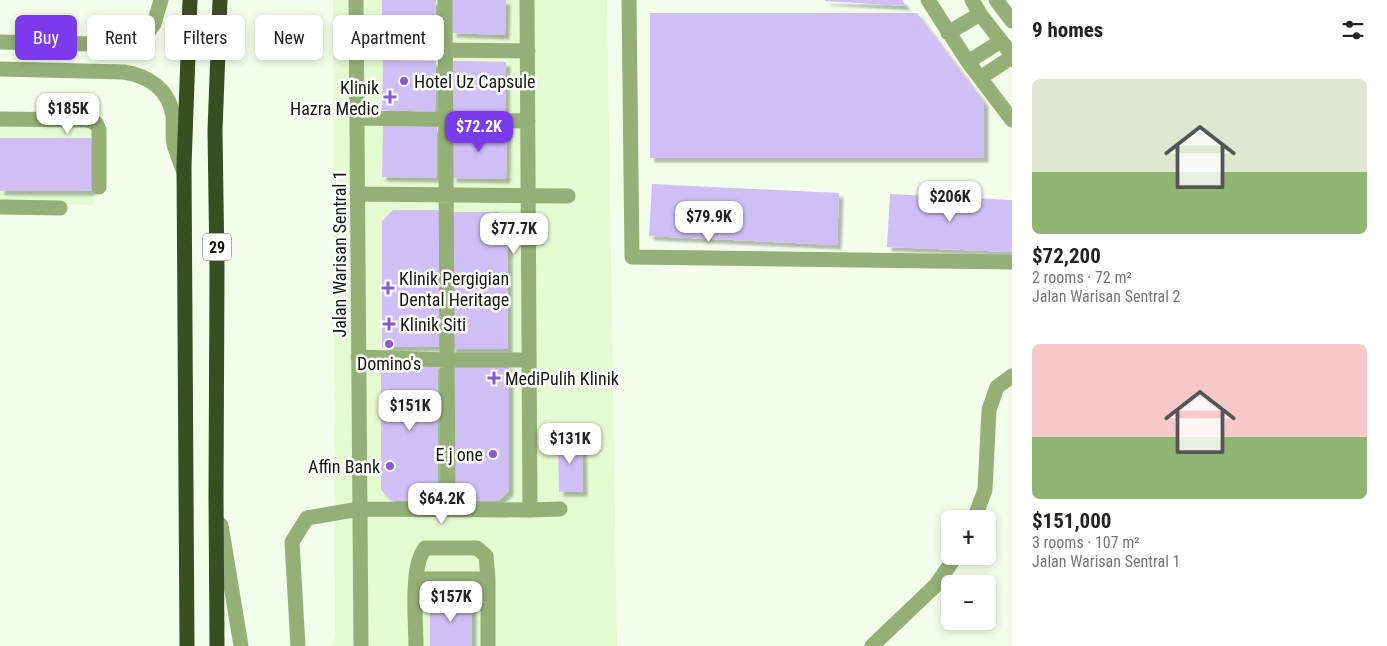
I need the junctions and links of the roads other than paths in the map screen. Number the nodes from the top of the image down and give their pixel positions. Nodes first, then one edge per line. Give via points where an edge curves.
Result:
1 (161, 0) edge
2 (190, 0) edge
3 (220, 0) edge
4 (356, 0) edge
5 (445, 0) edge
6 (527, 0) edge
7 (629, 0) edge
8 (928, 0) edge
9 (972, 0) edge
10 (996, 0) edge
11 (980, 14) junction
12 (356, 15) edge
13 (1012, 21) edge
14 (948, 33) junction
15 (1001, 41) junction
16 (0, 42) edge
17 (446, 50) junction
18 (528, 51) junction
19 (1012, 56) edge
20 (356, 60) edge
21 (968, 62) junction
22 (0, 69) edge
23 (980, 78) junction
24 (357, 118) junction
25 (0, 119) edge
26 (446, 120) junction
27 (1012, 120) edge
28 (528, 121) junction
29 (184, 172) junction
30 (99, 187) dead end
31 (357, 194) junction
32 (446, 195) junction
33 (528, 196) junction
34 (568, 196) dead end
35 (0, 207) edge
36 (60, 208) dead end
37 (1012, 262) edge
38 (358, 356) junction
39 (447, 360) junction
40 (529, 360) junction
41 (1012, 376) edge
42 (216, 494) junction
43 (359, 509) junction
44 (560, 509) dead end
45 (448, 510) junction
46 (530, 510) junction
47 (977, 510) edge
48 (950, 565) edge
49 (416, 579) junction
50 (488, 579) junction
51 (187, 646) edge
52 (217, 646) edge
53 (241, 646) edge
54 (298, 646) edge
55 (361, 646) edge
56 (416, 646) edge
57 (488, 646) edge
58 (872, 646) edge

1 - 16 street via 154,24 138,40 93,44
2 - 29 highway, 29
3 - 42 highway, 29 via 215,130
4 - 12 street, Jalan Warisan Sentral 1
5 - 17 street
6 - 18 street
7 - 37 street via 632,257
8 - 14 street
9 - 11 street
10 - 13 street
11 - 14 street
11 - 15 street
14 - 21 street
15 - 19 street
15 - 21 street
17 - 18 street
17 - 26 street
18 - 28 street
19 - 23 street
20 - 24 street, Jalan Warisan Sentral 1
21 - 23 street
22 - 29 street via 139,75 163,92 170,104 174,143
23 - 27 street
24 - 26 street
24 - 31 street, Jalan Warisan Sentral 1
25 - 30 street via 87,120 96,123 99,130
26 - 28 street
26 - 32 street
28 - 33 street
29 - 51 highway, 29
31 - 32 street
31 - 38 street, Jalan Warisan Sentral 1
32 - 33 street
32 - 39 street
33 - 34 street
33 - 40 street
35 - 36 street
38 - 39 street
38 - 43 street, Jalan Warisan Sentral 1
39 - 40 street
39 - 45 street
40 - 46 street
41 - 47 street via 997,387 988,410 985,490
42 - 52 highway, 29
42 - 53 street
43 - 45 street
43 - 54 street via 307,518 292,542
43 - 55 street, Jalan Warisan Sentral 1
44 - 46 street
45 - 46 street
48 - 58 street via 936,585
49 - 50 street
49 - 50 street via 419,556 425,548 477,548 486,556
49 - 56 street
50 - 57 street

